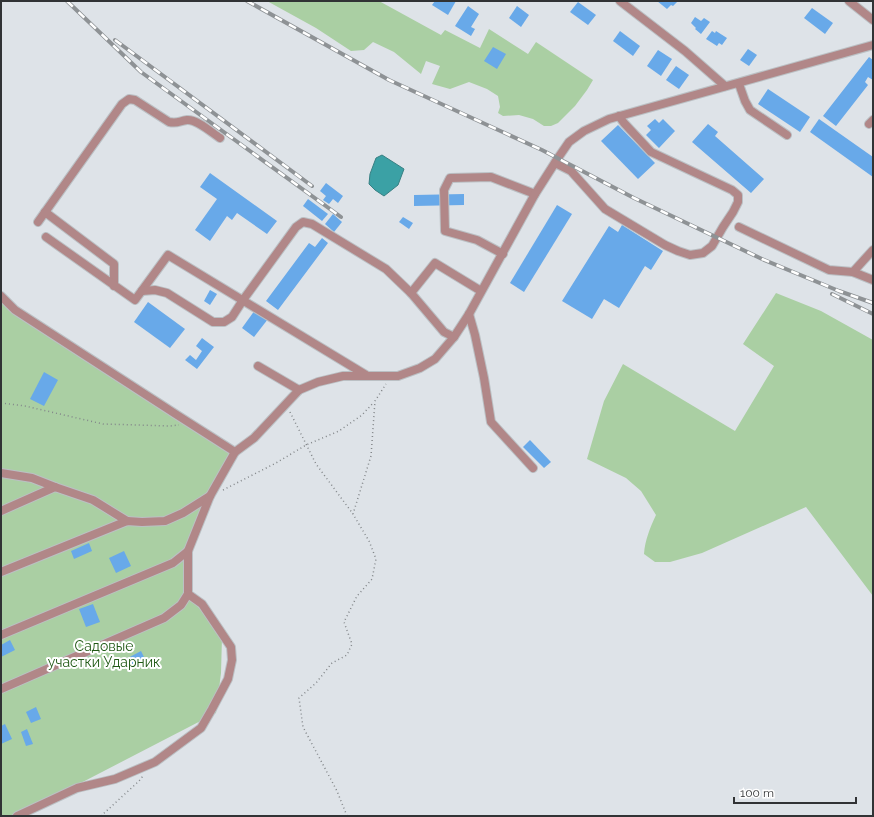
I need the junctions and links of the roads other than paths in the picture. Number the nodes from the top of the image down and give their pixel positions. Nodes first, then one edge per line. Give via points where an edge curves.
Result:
1 (620, 1) edge
2 (849, 1) edge
3 (873, 20) edge
4 (873, 46) edge
5 (738, 84) junction
6 (725, 86) junction
7 (619, 116) junction
8 (787, 135) dead end
9 (220, 138) dead end
10 (555, 163) junction
11 (535, 194) junction
12 (46, 212) junction
13 (38, 222) dead end
14 (739, 226) dead end
15 (46, 237) dead end
16 (873, 250) edge
17 (503, 254) junction
18 (853, 272) junction
19 (873, 280) edge
20 (114, 286) junction
21 (142, 291) junction
22 (481, 291) junction
23 (410, 293) junction
24 (1, 296) edge
25 (243, 300) junction
26 (469, 314) junction
27 (454, 337) junction
28 (258, 366) dead end
29 (367, 375) junction
30 (298, 390) junction
31 (235, 452) junction
32 (533, 468) dead end
33 (1, 473) edge
34 (55, 488) junction
35 (210, 496) junction
36 (1, 511) edge
37 (127, 521) junction
38 (188, 551) junction
39 (1, 572) edge
40 (188, 594) junction
41 (1, 635) edge
42 (1, 689) edge
43 (17, 816) edge

1 - 6 street via 685,51
2 - 3 street
4 - 5 street
5 - 6 street
5 - 8 street via 750,110
6 - 7 street
7 - 10 street via 584,131 569,142
7 - 10 street via 651,152 738,195 733,212 712,246 703,253 690,255 678,251 605,209 571,172
9 - 12 street via 195,121 169,122 135,100 129,100 122,104
10 - 11 street
11 - 17 street
11 - 17 street via 491,177 450,178 444,190 445,231 477,240
12 - 13 street
12 - 20 street via 114,264
14 - 18 street via 829,270
15 - 20 street
16 - 18 street
17 - 22 street
18 - 19 street
20 - 21 street via 135,300
21 - 25 street via 167,292 213,322 224,322 232,317
21 - 25 street via 168,254
22 - 23 street via 435,263
22 - 26 street
23 - 25 street via 386,269 312,224 303,222 296,226
23 - 27 street via 444,332
24 - 31 street via 15,310
25 - 29 street
26 - 27 street
26 - 32 street via 484,378 490,422
27 - 29 street via 435,359 420,368 398,376
28 - 30 street
29 - 30 street via 343,376
30 - 31 street via 254,438
31 - 35 street
33 - 34 street via 32,478
34 - 36 street
34 - 37 street via 93,500
35 - 37 street via 165,521
35 - 38 street
37 - 39 street
38 - 40 street
38 - 41 street via 173,563
40 - 42 street via 182,605 164,618
40 - 43 street via 202,604 231,647 232,660 228,679 201,728 155,762 115,779 77,788

